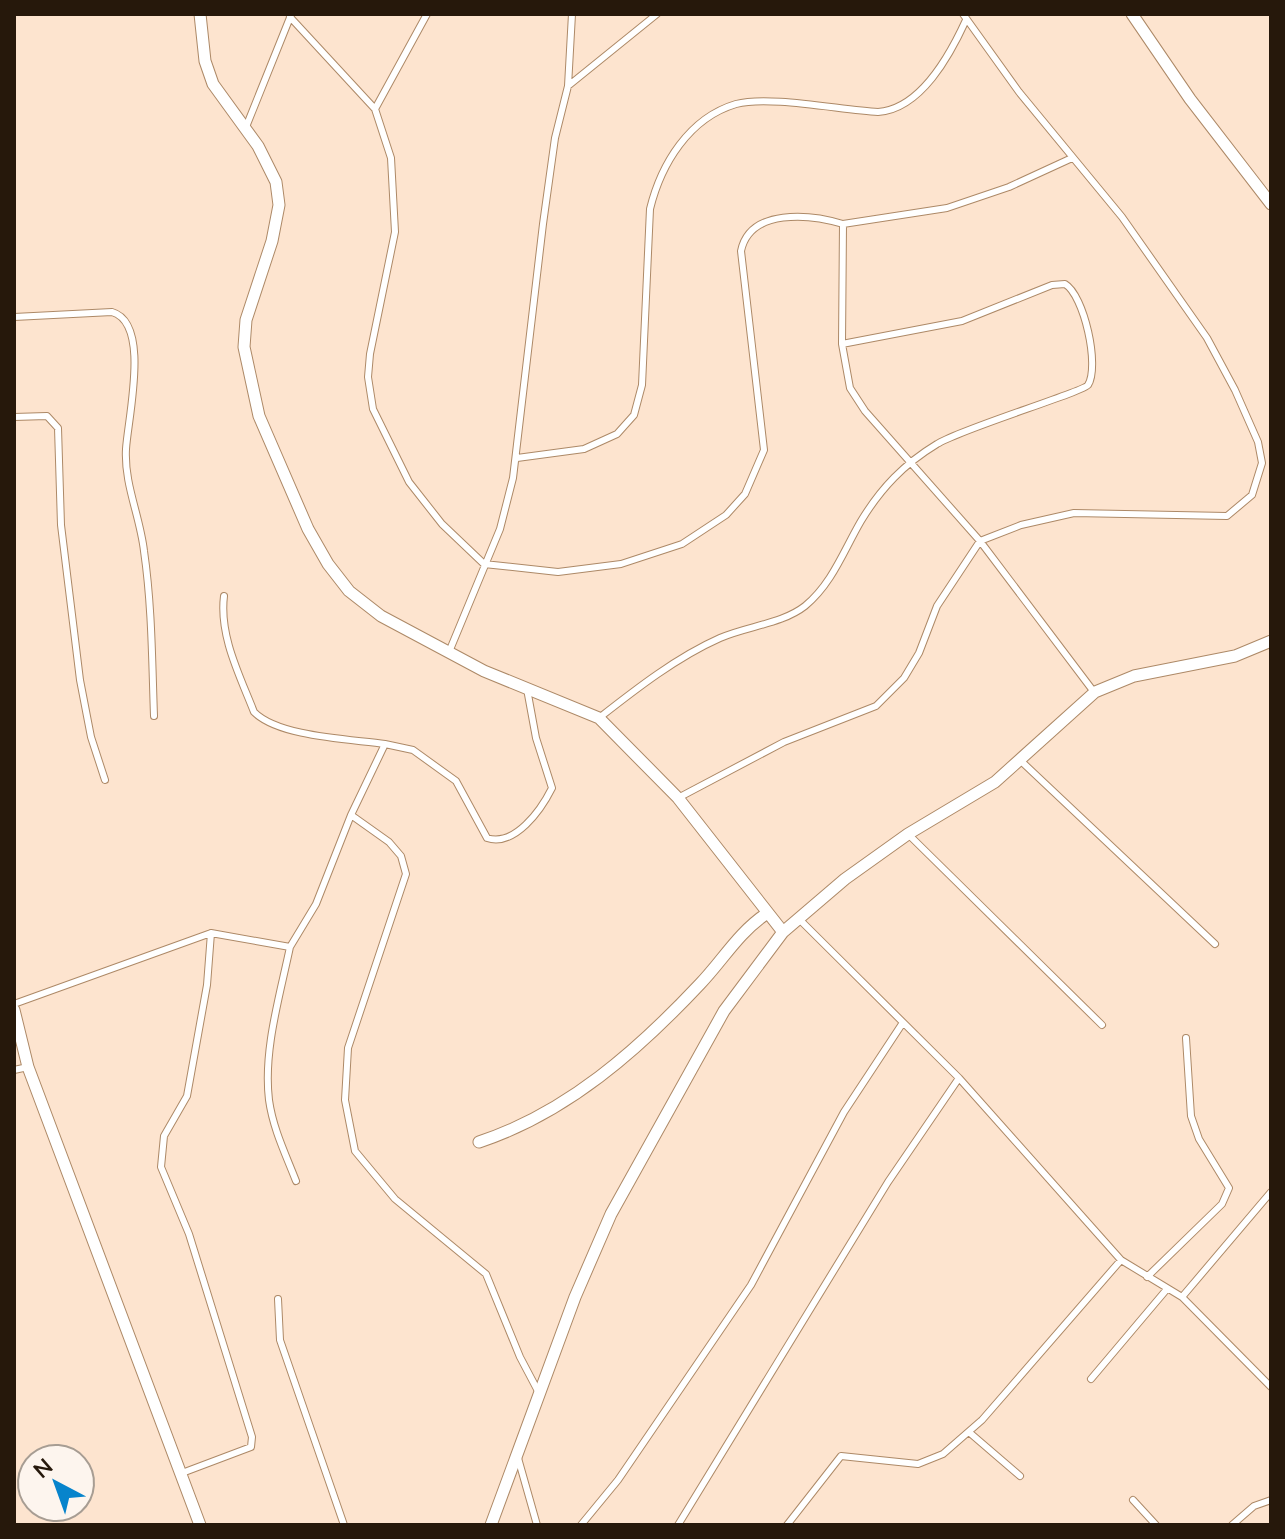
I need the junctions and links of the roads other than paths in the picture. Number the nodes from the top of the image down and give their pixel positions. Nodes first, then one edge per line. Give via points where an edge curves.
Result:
1 (200, 14) edge
2 (427, 14) edge
3 (572, 14) edge
4 (657, 14) edge
5 (1132, 14) edge
6 (291, 16) edge
7 (965, 17) edge
8 (568, 86) junction
9 (375, 109) junction
10 (245, 130) junction
11 (1072, 158) junction
12 (1271, 204) edge
13 (843, 224) junction
14 (14, 317) edge
15 (842, 344) junction
16 (14, 417) edge
17 (517, 458) junction
18 (911, 460) junction
19 (980, 541) junction
20 (484, 564) junction
21 (224, 596) dead end
22 (1271, 641) edge
23 (448, 652) junction
24 (527, 689) junction
25 (1095, 692) junction
26 (154, 716) dead end
27 (599, 718) junction
28 (385, 744) junction
29 (1021, 761) junction
30 (105, 780) dead end
31 (678, 798) junction
32 (351, 815) junction
33 (908, 834) junction
34 (766, 914) junction
35 (798, 918) junction
36 (783, 932) junction
37 (211, 933) junction
38 (1215, 944) dead end
39 (290, 947) junction
40 (14, 1004) edge
41 (14, 1010) edge
42 (902, 1024) junction
43 (1102, 1025) dead end
44 (1186, 1038) dead end
45 (28, 1067) junction
46 (14, 1070) edge
47 (959, 1078) junction
48 (479, 1142) dead end
49 (296, 1181) dead end
50 (1271, 1192) edge
51 (1121, 1260) junction
52 (1147, 1277) junction
53 (1167, 1289) junction
54 (1182, 1297) junction
55 (278, 1299) dead end
56 (1091, 1379) dead end
57 (1271, 1387) edge
58 (541, 1396) junction
59 (970, 1433) junction
60 (518, 1458) junction
61 (180, 1474) junction
62 (1020, 1476) dead end
63 (1133, 1500) dead end
64 (1271, 1500) edge
65 (200, 1525) edge
66 (344, 1525) edge
67 (491, 1525) edge
68 (537, 1525) edge
69 (581, 1525) edge
70 (678, 1525) edge
71 (787, 1525) edge
72 (1156, 1525) edge
73 (1232, 1525) edge

1 - 10 street via 208,73
2 - 9 lane
3 - 8 lane
4 - 8 lane
5 - 12 street
6 - 9 lane
6 - 10 lane
7 - 11 lane
7 - 17 lane via 931,79 895,109 737,104 710,115 690,133 656,184 650,209 642,385 634,415 617,434 584,449
8 - 17 lane via 543,224
9 - 20 lane via 391,158 395,205 390,267 370,354 373,409 409,482
10 - 23 street via 270,165 279,205 246,320 244,347 259,416 308,529 349,591 381,616
11 - 13 lane via 947,208
11 - 19 lane via 1122,217 1207,338 1258,442 1258,482 1246,503 1227,516 1074,513
13 - 15 lane
13 - 20 lane via 828,219 766,220 743,241 764,450 745,494 726,515 682,544 621,564 558,572
14 - 26 lane via 112,312 124,317 133,331 126,472 149,583
15 - 18 lane via 850,388
15 - 18 lane via 962,321 1052,285 1065,284 1076,293 1092,370 1086,387 992,419
16 - 30 lane via 47,416 58,428 61,525 80,680
17 - 20 lane via 500,529
18 - 19 lane
18 - 27 lane via 887,483 817,595 804,607 717,639
19 - 25 lane
19 - 31 lane via 937,606 904,678 876,706 784,742
20 - 23 lane
21 - 28 lane via 231,651 261,719
22 - 25 street via 1235,656 1134,676
23 - 24 street
24 - 27 street
24 - 28 lane via 552,788 533,818 501,839 483,835 456,781 433,762 413,750
25 - 29 street
27 - 31 street
28 - 32 lane
29 - 33 street via 961,805
29 - 38 lane
31 - 34 street
32 - 39 lane via 316,904
32 - 58 lane via 389,842 401,856 406,874 348,1048 345,1100 355,1151 395,1199 486,1274
33 - 35 street
33 - 43 lane
34 - 36 street
34 - 48 street via 738,935 714,970 651,1036 595,1080 512,1131
35 - 36 street
35 - 42 lane
36 - 58 street via 724,1011 611,1214
37 - 39 lane
37 - 40 lane
37 - 61 lane via 187,1096 164,1136 161,1167 189,1234 252,1437 251,1447 241,1453
39 - 49 lane via 278,1003 269,1096
41 - 45 street
42 - 47 lane
42 - 69 lane via 844,1112 751,1285 618,1480
44 - 52 lane via 1191,1116 1229,1188 1222,1204
45 - 46 lane
45 - 61 street
47 - 51 lane
47 - 70 lane via 888,1182
50 - 54 lane
51 - 52 lane
51 - 59 lane
52 - 53 lane
53 - 54 lane
53 - 56 lane
54 - 57 lane
55 - 66 lane via 280,1340
58 - 60 street
59 - 62 lane
59 - 71 lane via 943,1454 918,1464 841,1456
60 - 67 street
60 - 68 lane
61 - 65 street
63 - 72 lane
64 - 73 lane via 1254,1506

